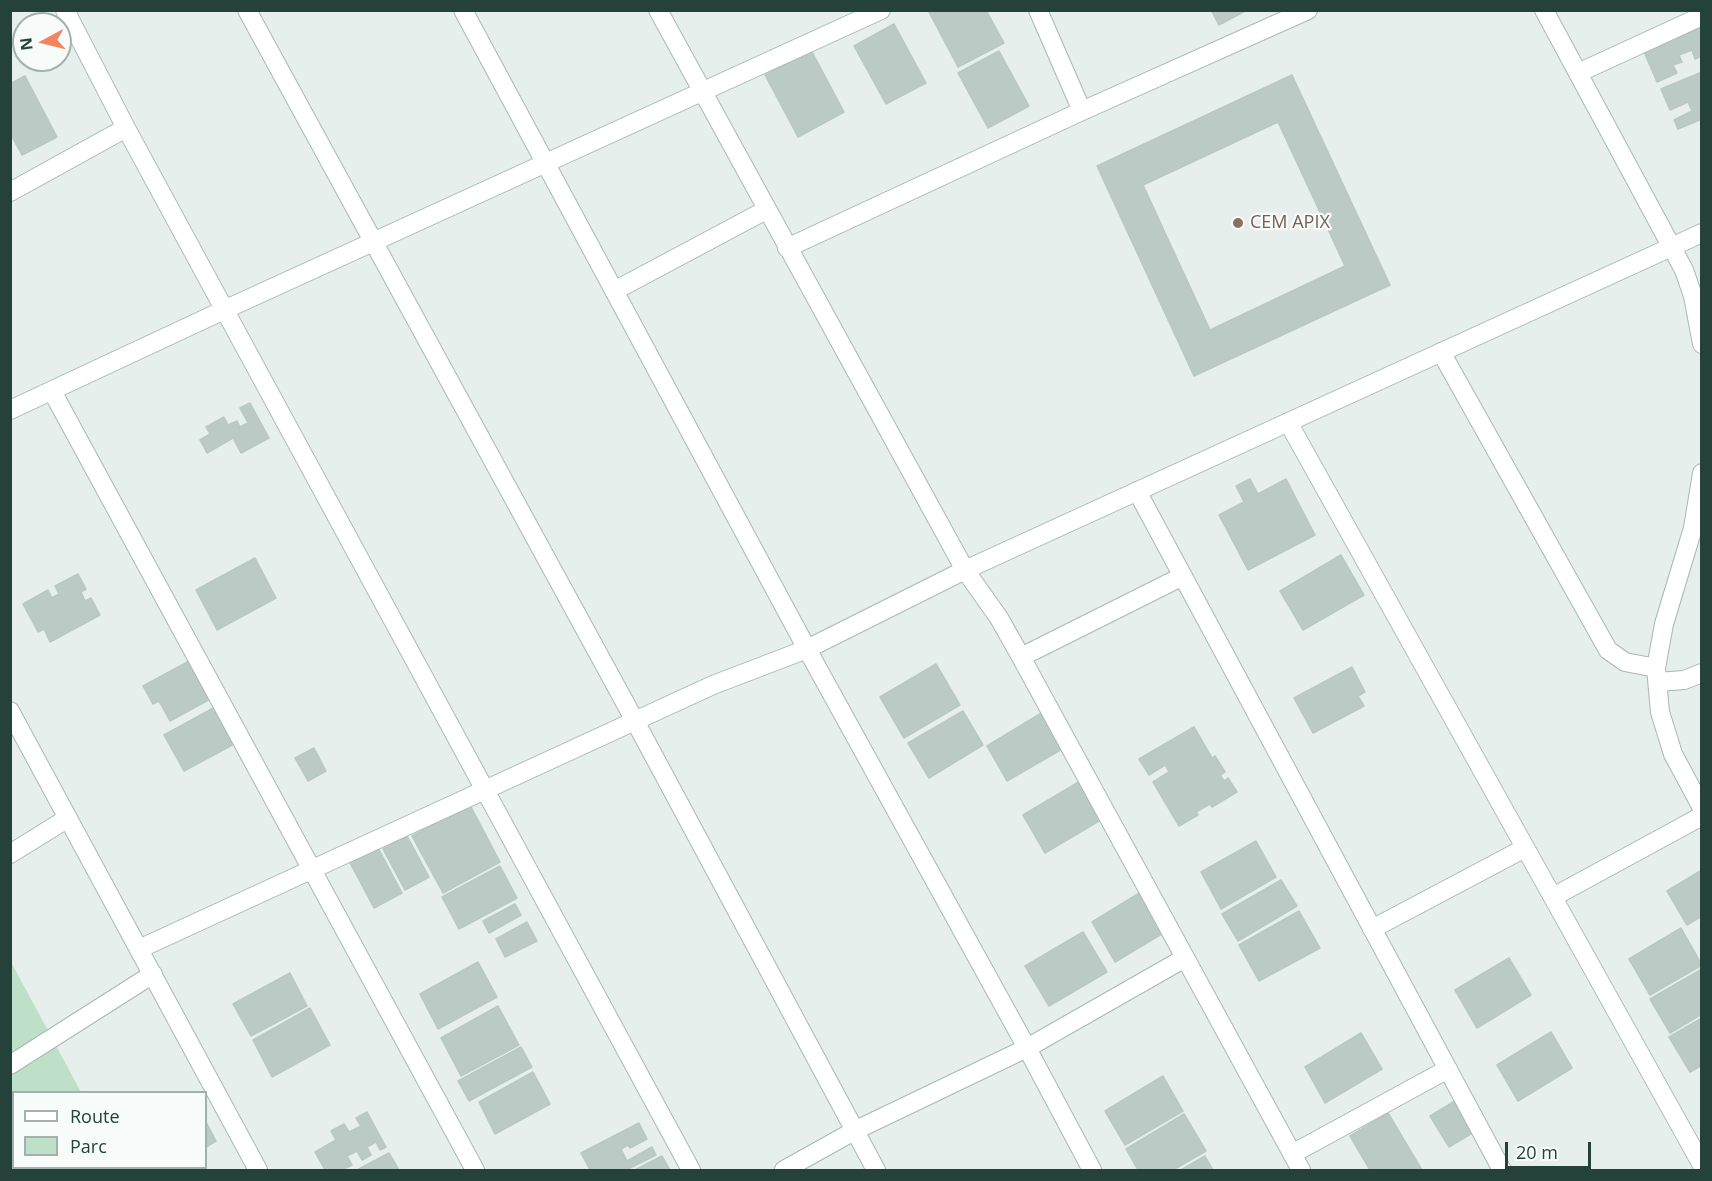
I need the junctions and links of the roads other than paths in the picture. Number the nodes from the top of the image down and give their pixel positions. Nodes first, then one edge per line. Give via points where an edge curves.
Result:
1 (65, 10) edge
2 (247, 10) edge
3 (462, 10) edge
4 (658, 10) edge
5 (881, 10) edge
6 (1038, 10) edge
7 (1308, 10) edge
8 (1544, 10) edge
9 (855, 16) edge
10 (1701, 16) edge
11 (1578, 73) junction
12 (702, 93) junction
13 (1082, 111) junction
14 (126, 128) junction
15 (546, 164) junction
16 (10, 192) edge
17 (766, 210) junction
18 (1701, 233) edge
19 (375, 243) junction
20 (1671, 247) junction
21 (787, 248) junction
22 (614, 291) junction
23 (224, 310) junction
24 (1701, 344) edge
25 (1441, 352) junction
26 (52, 391) junction
27 (10, 410) edge
28 (1288, 422) junction
29 (1701, 473) edge
30 (1137, 491) junction
31 (965, 570) junction
32 (1183, 576) junction
33 (807, 649) junction
34 (1021, 657) junction
35 (1701, 673) edge
36 (1657, 675) junction
37 (10, 711) edge
38 (635, 721) junction
39 (484, 789) junction
40 (1701, 808) edge
41 (1701, 816) edge
42 (68, 818) junction
43 (1526, 848) junction
44 (10, 854) edge
45 (311, 869) junction
46 (1553, 897) junction
47 (1372, 929) junction
48 (139, 949) junction
49 (1185, 958) junction
50 (153, 974) junction
51 (1027, 1048) junction
52 (10, 1065) edge
53 (1448, 1069) junction
54 (854, 1131) junction
55 (1297, 1162) edge
56 (1701, 1165) edge
57 (258, 1170) edge
58 (475, 1170) edge
59 (691, 1170) edge
60 (784, 1170) edge
61 (876, 1170) edge
62 (1092, 1170) edge
63 (1502, 1170) edge

1 - 14 street
2 - 19 street
3 - 15 street
4 - 12 street
5 - 9 street
6 - 13 street
7 - 13 street
8 - 11 street
9 - 12 street
10 - 11 street
11 - 20 street
12 - 15 street
12 - 17 street
13 - 21 street
14 - 16 street
14 - 23 street
15 - 19 street
15 - 22 street
17 - 21 street
17 - 22 street
18 - 20 street
19 - 23 street
19 - 38 street
20 - 24 street via 1693,296
20 - 25 street
21 - 31 street
22 - 33 street
23 - 26 street
23 - 39 street
25 - 28 street
25 - 36 street via 1608,650 1625,663
26 - 27 street
26 - 45 street
28 - 30 street
28 - 43 street
29 - 36 street via 1692,528 1665,624
30 - 31 street
30 - 32 street
31 - 33 street
31 - 34 street
32 - 34 street
32 - 47 street
33 - 38 street via 713,685
33 - 51 street
34 - 49 street
35 - 36 street via 1684,680
36 - 40 street via 1660,712 1673,754
37 - 42 street
38 - 39 street
38 - 54 street
39 - 45 street
39 - 59 street
41 - 46 street
42 - 44 street
42 - 48 street
43 - 46 street
43 - 47 street
45 - 48 street
45 - 58 street
46 - 56 street
47 - 53 street
48 - 50 street
49 - 51 street
49 - 55 street
50 - 52 street
50 - 57 street
51 - 54 street
51 - 62 street
53 - 55 street
53 - 63 street
54 - 60 street
54 - 61 street

